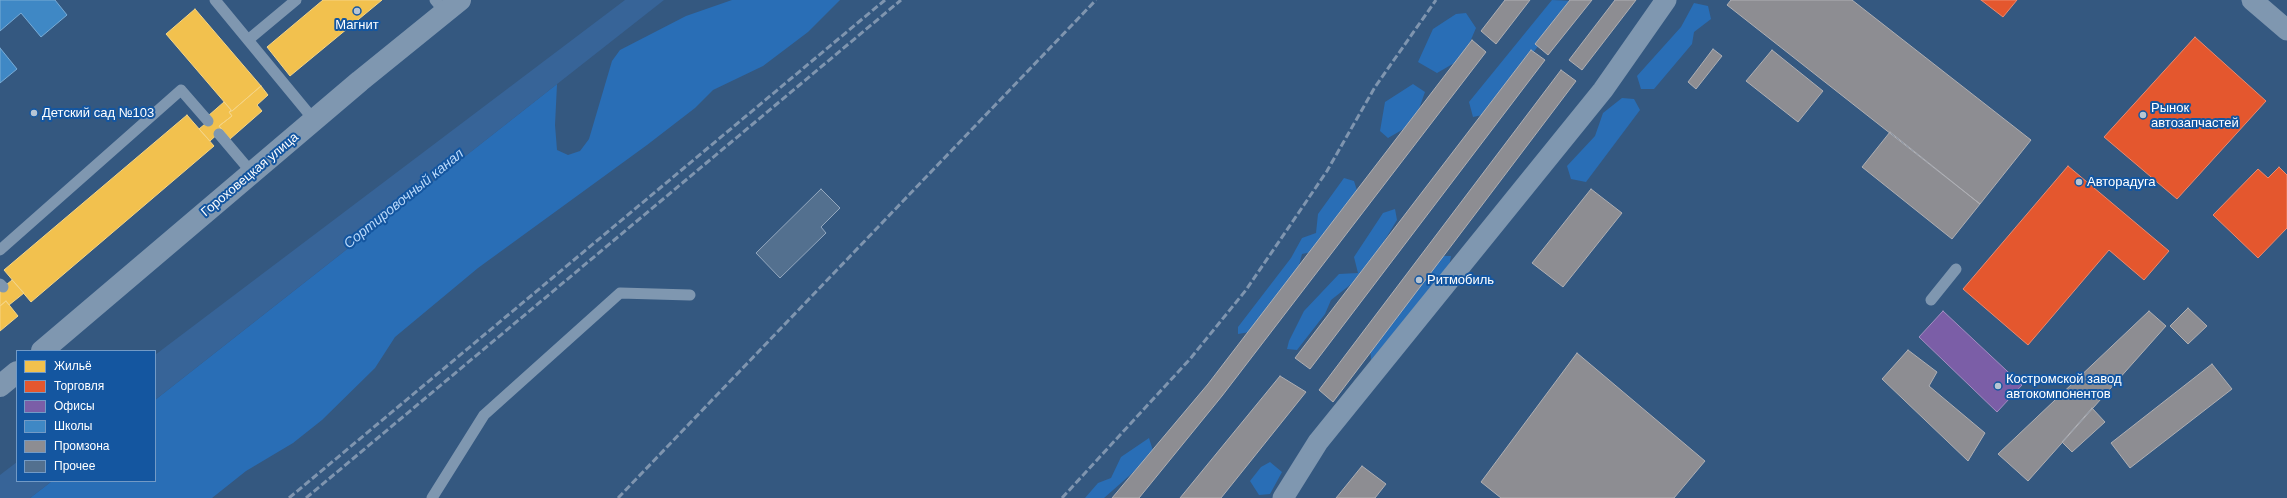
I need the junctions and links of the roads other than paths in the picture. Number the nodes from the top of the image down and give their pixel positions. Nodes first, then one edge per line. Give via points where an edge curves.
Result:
1 (215, 0) edge
2 (296, 0) edge
3 (1666, 0) edge
4 (2252, 0) edge
5 (447, 4) edge
6 (2287, 30) edge
7 (248, 40) junction
8 (314, 120) junction
9 (208, 121) dead end
10 (219, 134) dead end
11 (252, 173) junction
12 (0, 250) edge
13 (1956, 269) dead end
14 (690, 295) dead end
15 (1931, 300) dead end
16 (43, 350) edge
17 (16, 373) edge
18 (0, 386) edge
19 (432, 498) edge
20 (1284, 498) edge

1 - 7 lane
2 - 7 lane
3 - 20 street via 1603,90 1318,442
4 - 6 street
5 - 8 street, Гороховецкая улица
7 - 8 lane
8 - 11 street, Гороховецкая улица
9 - 12 lane via 181,90
10 - 11 lane
11 - 16 street, Гороховецкая улица
13 - 15 lane
14 - 19 lane via 620,293 484,415
17 - 18 street

